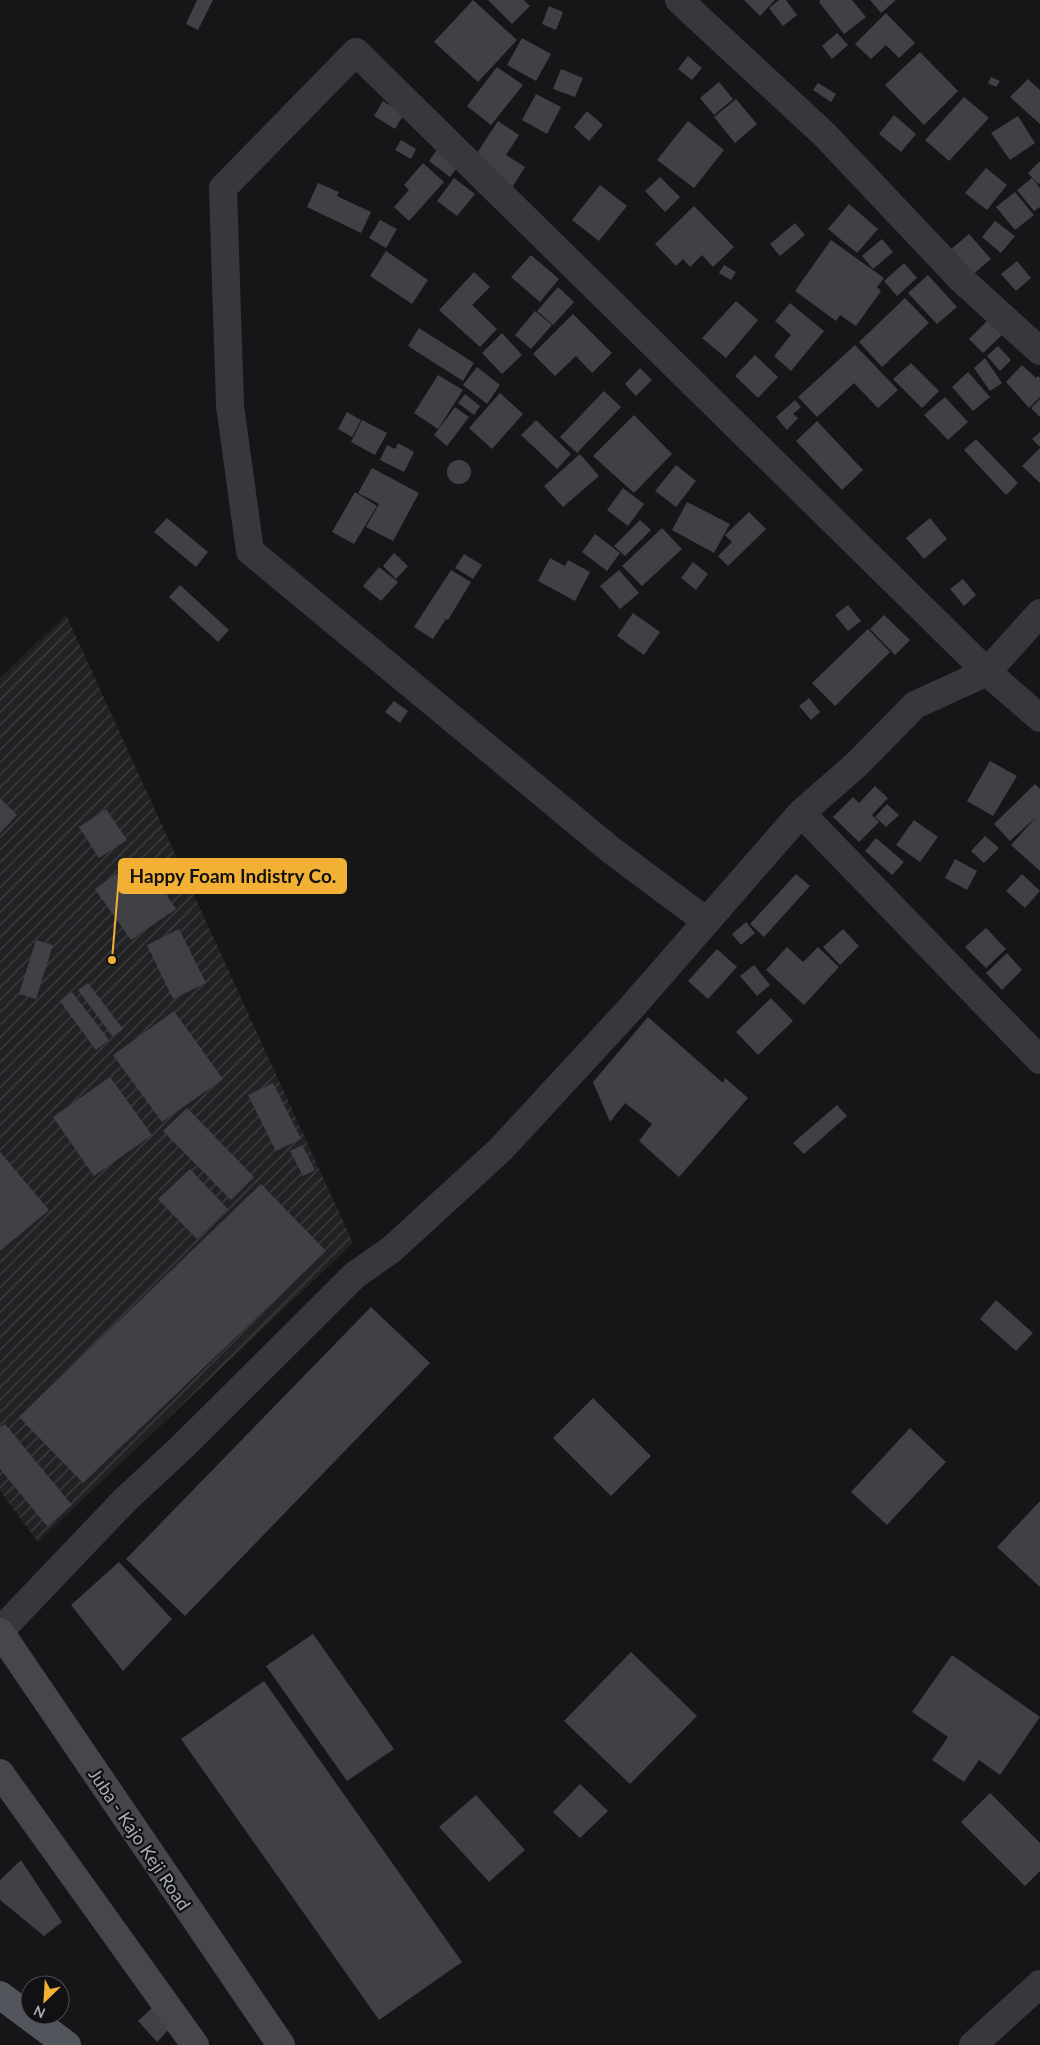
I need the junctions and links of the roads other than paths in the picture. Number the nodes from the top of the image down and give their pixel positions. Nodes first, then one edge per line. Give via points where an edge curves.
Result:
1 (679, 0) edge
2 (1040, 351) edge
3 (1040, 613) edge
4 (987, 672) junction
5 (1040, 718) edge
6 (801, 813) junction
7 (706, 921) junction
8 (1040, 1060) edge
9 (0, 1632) edge
10 (0, 1773) edge
11 (1040, 1984) edge
12 (0, 1995) edge
13 (67, 2045) edge
14 (195, 2045) edge
15 (281, 2045) edge
16 (972, 2045) edge

1 - 2 street via 826,135 961,279
3 - 4 street
4 - 5 street
4 - 6 street via 915,705 856,765
4 - 7 street via 356,52 223,188 230,406 250,551 604,844
6 - 7 street
6 - 8 street
7 - 9 street via 501,1149 392,1249 355,1275 125,1500
9 - 15 main road, Juba - Kajo Keji Road
10 - 14 main road
11 - 16 street
12 - 13 main road

